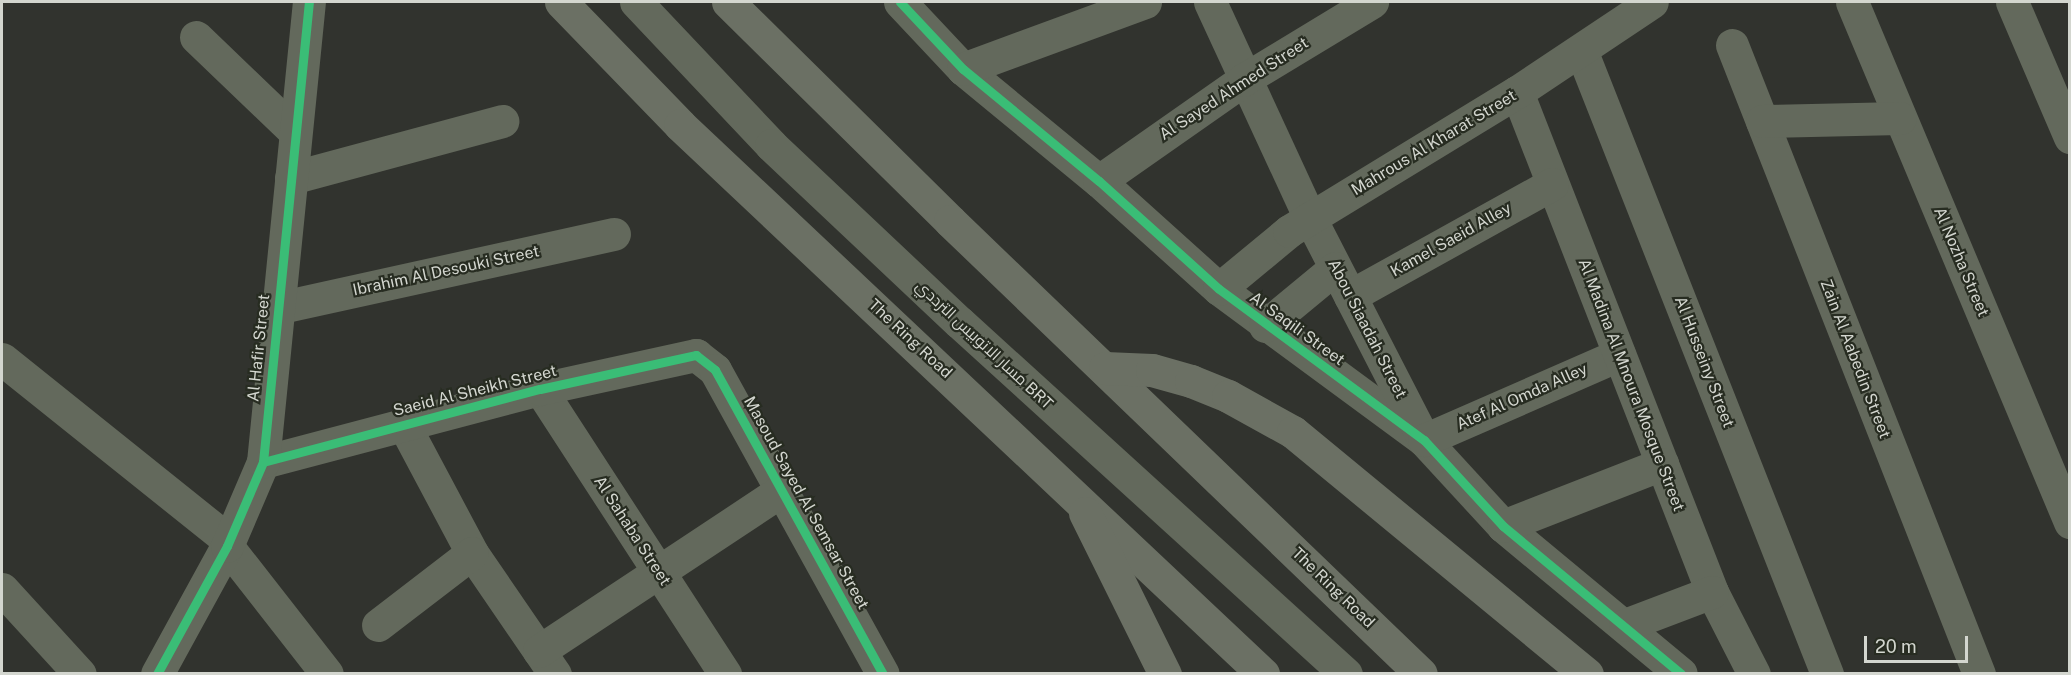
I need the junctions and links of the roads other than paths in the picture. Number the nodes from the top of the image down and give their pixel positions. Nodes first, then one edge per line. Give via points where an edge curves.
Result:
1 (309, 2) edge
2 (561, 2) edge
3 (636, 2) edge
4 (728, 2) edge
5 (900, 2) edge
6 (1145, 2) edge
7 (1210, 2) edge
8 (1372, 2) edge
9 (1852, 2) edge
10 (2012, 2) edge
11 (1643, 4) edge
12 (196, 37) dead end
13 (1732, 45) dead end
14 (1581, 50) junction
15 (963, 69) junction
16 (1243, 80) junction
17 (1517, 92) junction
18 (1900, 118) junction
19 (502, 121) dead end
20 (1762, 121) junction
21 (295, 132) junction
22 (2070, 137) edge
23 (291, 178) junction
24 (1099, 181) junction
25 (1552, 184) junction
26 (1310, 218) junction
27 (614, 234) dead end
28 (1343, 282) junction
29 (1219, 290) junction
30 (278, 308) junction
31 (1265, 326) junction
32 (696, 354) joint
33 (1619, 355) junction
34 (2, 358) edge
35 (1105, 368) junction
36 (540, 389) junction
37 (404, 424) junction
38 (1424, 440) junction
39 (263, 462) junction
40 (1662, 464) junction
41 (782, 490) junction
42 (1074, 492) junction
43 (2070, 522) edge
44 (1503, 526) junction
45 (228, 543) junction
46 (472, 553) junction
47 (657, 570) junction
48 (2, 590) edge
49 (1712, 592) junction
50 (378, 624) dead end
51 (1625, 625) junction
52 (547, 662) edge
53 (166, 669) edge
54 (80, 674) edge
55 (327, 674) edge
56 (725, 674) edge
57 (883, 674) edge
58 (1165, 674) edge
59 (1263, 674) edge
60 (1346, 674) edge
61 (1421, 674) edge
62 (1587, 674) edge
63 (1681, 674) edge
64 (1754, 674) edge
65 (1827, 674) edge
66 (1978, 674) edge

1 - 21 street, Al Hafir Street
2 - 42 highway, The Ring Road via 680,125
3 - 60 street, مسار الاتوبيس الترددي BRT via 771,144 959,322
4 - 35 highway, The Ring Road
5 - 15 street, Al Saqili Street
6 - 15 street
7 - 16 street, Abou Siaadah Street
8 - 16 street, Al Sayed Ahmed Street
9 - 18 street, Al Nozha Street
10 - 22 street
11 - 14 street, Mahrous Al Kharat Street
12 - 21 street
13 - 20 street, Zain Al Aabedin Street
14 - 17 street, Mahrous Al Kharat Street
14 - 65 street, Al Husseiny Street
15 - 24 street, Al Saqili Street
16 - 24 street, Al Sayed Ahmed Street
16 - 26 street, Abou Siaadah Street
17 - 25 street, Al Madina Al Mnoura Mosque Street
17 - 26 street, Mahrous Al Kharat Street
18 - 20 street
18 - 43 street, Al Nozha Street
19 - 23 street
20 - 66 street, Zain Al Aabedin Street
21 - 23 street, Al Hafir Street
23 - 30 street, Al Hafir Street
24 - 29 street, Al Saqili Street
25 - 28 street, Kamel Saeid Alley
25 - 33 street, Al Madina Al Mnoura Mosque Street
26 - 28 street, Abou Siaadah Street
26 - 29 street, Mahrous Al Kharat Street
27 - 30 street, Ibrahim Al Desouki Street
28 - 31 street, Kamel Saeid Alley
28 - 38 street, Abou Siaadah Street
29 - 31 street, Al Saqili Street
30 - 39 street, Al Hafir Street
31 - 38 street, Al Saqili Street
32 - 36 street, Saeid Al Sheikh Street
32 - 41 street, Masoud Sayed Al Semsar Street via 715,370
33 - 38 street, Atef Al Omda Alley
33 - 40 street, Al Madina Al Mnoura Mosque Street
34 - 45 street
35 - 61 highway, The Ring Road
35 - 62 highway via 1152,370 1191,381 1293,432
36 - 37 street, Saeid Al Sheikh Street
36 - 47 street, Al Sahaba Street
37 - 39 street, Saeid Al Sheikh Street
37 - 46 street
38 - 44 street, Al Saqili Street
39 - 45 street, Al Hafir Street
40 - 44 street
40 - 49 street, Al Madina Al Mnoura Mosque Street
41 - 47 street
41 - 57 street, Masoud Sayed Al Semsar Street
42 - 58 highway
42 - 59 highway, The Ring Road
44 - 51 street, Al Saqili Street
45 - 53 street, Al Hafir Street
45 - 55 street
46 - 50 street
46 - 52 street
47 - 52 street
47 - 56 street, Al Sahaba Street
48 - 54 street
49 - 51 street
49 - 64 street, Al Madina Al Mnoura Mosque Street
51 - 63 street, Al Saqili Street

